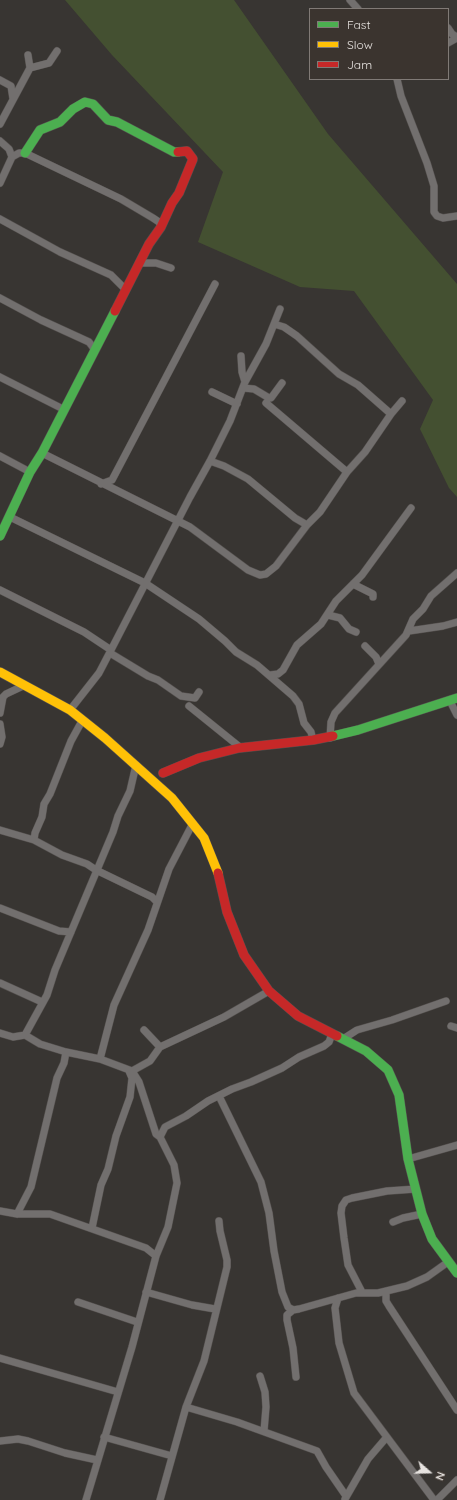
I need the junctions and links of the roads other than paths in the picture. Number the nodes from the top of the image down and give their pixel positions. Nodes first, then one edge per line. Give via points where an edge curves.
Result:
1 (350, 0) edge
2 (357, 8) edge
3 (449, 30) edge
4 (457, 37) edge
5 (57, 51) dead end
6 (28, 55) dead end
7 (30, 68) junction
8 (0, 80) edge
9 (397, 80) edge
10 (13, 99) junction
11 (0, 124) edge
12 (0, 141) edge
13 (25, 153) junction
14 (12, 157) junction
15 (0, 183) edge
16 (457, 216) edge
17 (0, 219) edge
18 (161, 227) junction
19 (139, 263) junction
20 (171, 268) dead end
21 (215, 284) dead end
22 (125, 289) junction
23 (0, 298) edge
24 (280, 308) dead end
25 (274, 324) junction
26 (95, 350) junction
27 (242, 356) dead end
28 (0, 376) edge
29 (282, 383) dead end
30 (244, 385) junction
31 (212, 392) dead end
32 (402, 401) dead end
33 (266, 403) dead end
34 (237, 404) junction
35 (63, 410) junction
36 (391, 414) junction
37 (42, 453) junction
38 (0, 456) edge
39 (210, 462) junction
40 (30, 472) junction
41 (348, 472) junction
42 (101, 484) junction
43 (410, 508) dead end
44 (10, 517) junction
45 (177, 522) junction
46 (307, 525) junction
47 (0, 535) edge
48 (457, 573) edge
49 (145, 583) junction
50 (353, 584) junction
51 (0, 590) edge
52 (373, 597) dead end
53 (328, 615) junction
54 (457, 622) edge
55 (409, 631) junction
56 (356, 632) dead end
57 (365, 646) dead end
58 (111, 651) junction
59 (379, 664) junction
60 (0, 672) edge
61 (274, 677) junction
62 (23, 686) junction
63 (200, 692) dead end
64 (454, 700) edge
65 (1, 704) edge
66 (188, 706) dead end
67 (70, 710) junction
68 (0, 713) edge
69 (457, 715) edge
70 (82, 721) junction
71 (0, 724) edge
72 (330, 738) junction
73 (313, 740) junction
74 (0, 744) edge
75 (241, 748) junction
76 (136, 765) junction
77 (163, 773) junction
78 (148, 775) junction
79 (157, 784) junction
80 (193, 823) junction
81 (0, 830) edge
82 (35, 837) junction
83 (96, 870) junction
84 (154, 900) junction
85 (0, 908) edge
86 (71, 932) junction
87 (0, 983) edge
88 (269, 991) junction
89 (446, 1001) dead end
90 (42, 1002) junction
91 (144, 1030) dead end
92 (0, 1033) edge
93 (332, 1034) junction
94 (24, 1035) junction
95 (343, 1039) junction
96 (160, 1047) junction
97 (66, 1052) junction
98 (100, 1059) junction
99 (130, 1070) junction
100 (219, 1096) junction
101 (160, 1137) junction
102 (457, 1145) edge
103 (408, 1159) junction
104 (416, 1188) junction
105 (0, 1211) edge
106 (16, 1214) junction
107 (422, 1214) junction
108 (219, 1221) dead end
109 (393, 1222) dead end
110 (92, 1228) junction
111 (156, 1256) junction
112 (448, 1262) junction
113 (457, 1273) edge
114 (386, 1291) junction
115 (146, 1292) junction
116 (362, 1292) junction
117 (338, 1298) junction
118 (78, 1302) dead end
119 (215, 1309) junction
120 (293, 1310) junction
121 (137, 1322) junction
122 (0, 1358) edge
123 (260, 1376) dead end
124 (296, 1377) dead end
125 (118, 1392) junction
126 (186, 1407) junction
127 (457, 1410) edge
128 (264, 1431) junction
129 (104, 1437) junction
130 (386, 1438) junction
131 (0, 1441) edge
132 (172, 1456) junction
133 (97, 1460) junction
134 (457, 1480) edge
135 (345, 1498) edge
136 (86, 1500) edge
137 (160, 1500) edge
138 (434, 1500) edge
139 (437, 1500) edge

1 - 2 street
3 - 4 street
5 - 7 street via 49,63
6 - 7 street
7 - 10 street
8 - 10 street via 11,86
9 - 16 street via 434,186 434,212 443,218
10 - 11 street
12 - 14 street via 9,149
13 - 14 street
13 - 18 street via 121,199 159,222
13 - 18 street via 40,130 60,122 73,109 85,102 93,104 108,120 117,122 174,152 187,152 193,163
14 - 15 street
17 - 22 street via 60,252 111,275
18 - 19 street
19 - 20 street via 156,263
19 - 22 street
21 - 42 street via 112,480
22 - 26 street
23 - 26 street via 89,342
24 - 25 street
25 - 30 street
25 - 36 street via 298,336 339,374 358,385
26 - 35 street
27 - 30 street
28 - 35 street
29 - 30 street via 271,398
30 - 34 street
31 - 34 street
32 - 36 street
33 - 41 street
34 - 39 street
35 - 37 street
36 - 41 street
37 - 40 street
37 - 42 street
38 - 40 street
39 - 45 street
39 - 46 street via 224,466 248,480
40 - 44 street
41 - 46 street via 320,512
42 - 45 street
43 - 50 street
44 - 47 street
44 - 49 street
45 - 46 street via 200,533 248,570 260,575 266,574 276,566
45 - 49 street
48 - 55 street via 431,596 423,609 412,619
49 - 58 street
49 - 61 street via 199,620 236,652
50 - 52 street via 373,594
50 - 53 street via 336,601
51 - 58 street via 84,632
53 - 56 street via 340,618 349,629
53 - 61 street via 313,633 297,646 283,670
54 - 55 street
55 - 59 street
57 - 59 street
58 - 63 street via 181,696 195,698
58 - 67 street via 99,673
59 - 72 street via 335,712 331,722
60 - 62 street
61 - 73 street via 299,704 304,723
62 - 65 street via 6,694
62 - 67 street
64 - 69 street
64 - 72 street
65 - 68 street
66 - 75 street
67 - 70 street
70 - 76 street
70 - 82 street via 44,804
71 - 74 street
72 - 73 street
73 - 75 street
75 - 77 street via 199,758
76 - 78 street
76 - 83 street via 130,791 120,809
77 - 78 street
77 - 79 street
78 - 79 street
79 - 80 street
80 - 84 street via 169,869 160,894
80 - 88 street via 211,854 220,879 227,912 244,955
81 - 82 street via 26,838
82 - 83 street via 62,855
83 - 84 street
83 - 86 street
84 - 98 street via 148,930 114,1005
85 - 86 street via 59,931
86 - 90 street
87 - 90 street
88 - 93 street via 298,1016
88 - 96 street via 208,1026
89 - 95 street via 357,1030
90 - 94 street
91 - 96 street
92 - 94 street via 13,1037
93 - 95 street
93 - 100 street via 324,1046
94 - 97 street via 40,1044
95 - 103 street via 366,1050 379,1060 394,1080 399,1095
96 - 99 street via 150,1061
97 - 98 street
97 - 106 street via 57,1078 31,1187
98 - 99 street
99 - 101 street via 139,1082 154,1130
99 - 110 street via 130,1097 101,1186
100 - 101 street via 165,1127
100 - 120 street via 261,1182 270,1213 282,1292 288,1307
101 - 111 street via 174,1165 177,1183 168,1227
102 - 103 street
103 - 104 street
104 - 107 street
104 - 116 street via 352,1198 346,1200 342,1206 348,1265
105 - 106 street
106 - 110 street via 50,1214
107 - 109 street
107 - 112 street via 432,1239
108 - 119 street via 227,1263
110 - 111 street via 146,1248
111 - 115 street
112 - 113 street
112 - 114 street via 419,1281
114 - 116 street via 369,1294
114 - 127 street via 386,1301
115 - 119 street
115 - 121 street
116 - 117 street
117 - 120 street
117 - 130 street via 335,1308 339,1343 348,1378 359,1401
118 - 121 street
119 - 126 street via 204,1361
120 - 124 street via 287,1315 286,1320 293,1348
121 - 125 street
122 - 125 street
123 - 128 street via 265,1399
125 - 129 street
126 - 128 street
126 - 132 street
128 - 135 street via 317,1451
129 - 132 street
129 - 133 street
130 - 135 street via 368,1459
130 - 138 street
131 - 133 street via 18,1439
132 - 137 street
133 - 136 street
134 - 139 street

